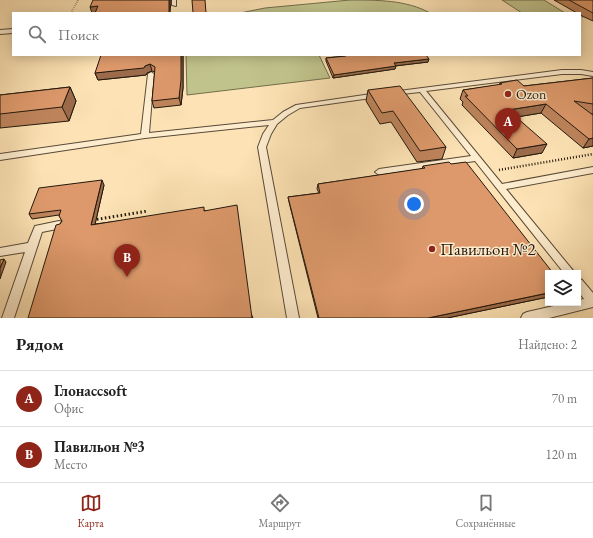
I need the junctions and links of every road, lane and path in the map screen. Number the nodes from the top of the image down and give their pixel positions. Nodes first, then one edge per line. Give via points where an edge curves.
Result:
1 (78, 0) edge
2 (72, 12) edge
3 (12, 31) edge
4 (0, 32) edge
5 (151, 74) edge
6 (593, 74) edge
7 (422, 90) junction
8 (275, 122) junction
9 (145, 136) junction
10 (593, 154) edge
11 (0, 157) edge
12 (477, 158) junction
13 (593, 170) edge
14 (379, 172) dead end
15 (487, 172) junction
16 (500, 187) junction
17 (148, 211) dead end
18 (88, 221) edge
19 (59, 225) edge
20 (32, 247) junction
21 (0, 252) edge
22 (568, 270) edge
23 (581, 287) edge
24 (593, 302) edge
25 (8, 318) edge
26 (293, 318) edge
27 (527, 318) edge

1 - 2 path
3 - 4 lane
5 - 9 lane
6 - 7 lane via 562,72
7 - 8 lane via 306,104 290,109
7 - 12 lane
8 - 9 lane
8 - 26 lane via 269,129 262,147
9 - 11 lane
10 - 15 path
12 - 14 lane
12 - 15 lane
13 - 16 lane
15 - 16 lane
16 - 22 lane
17 - 18 path
19 - 20 lane via 38,229
20 - 21 lane
20 - 25 lane
23 - 24 lane
24 - 27 lane

